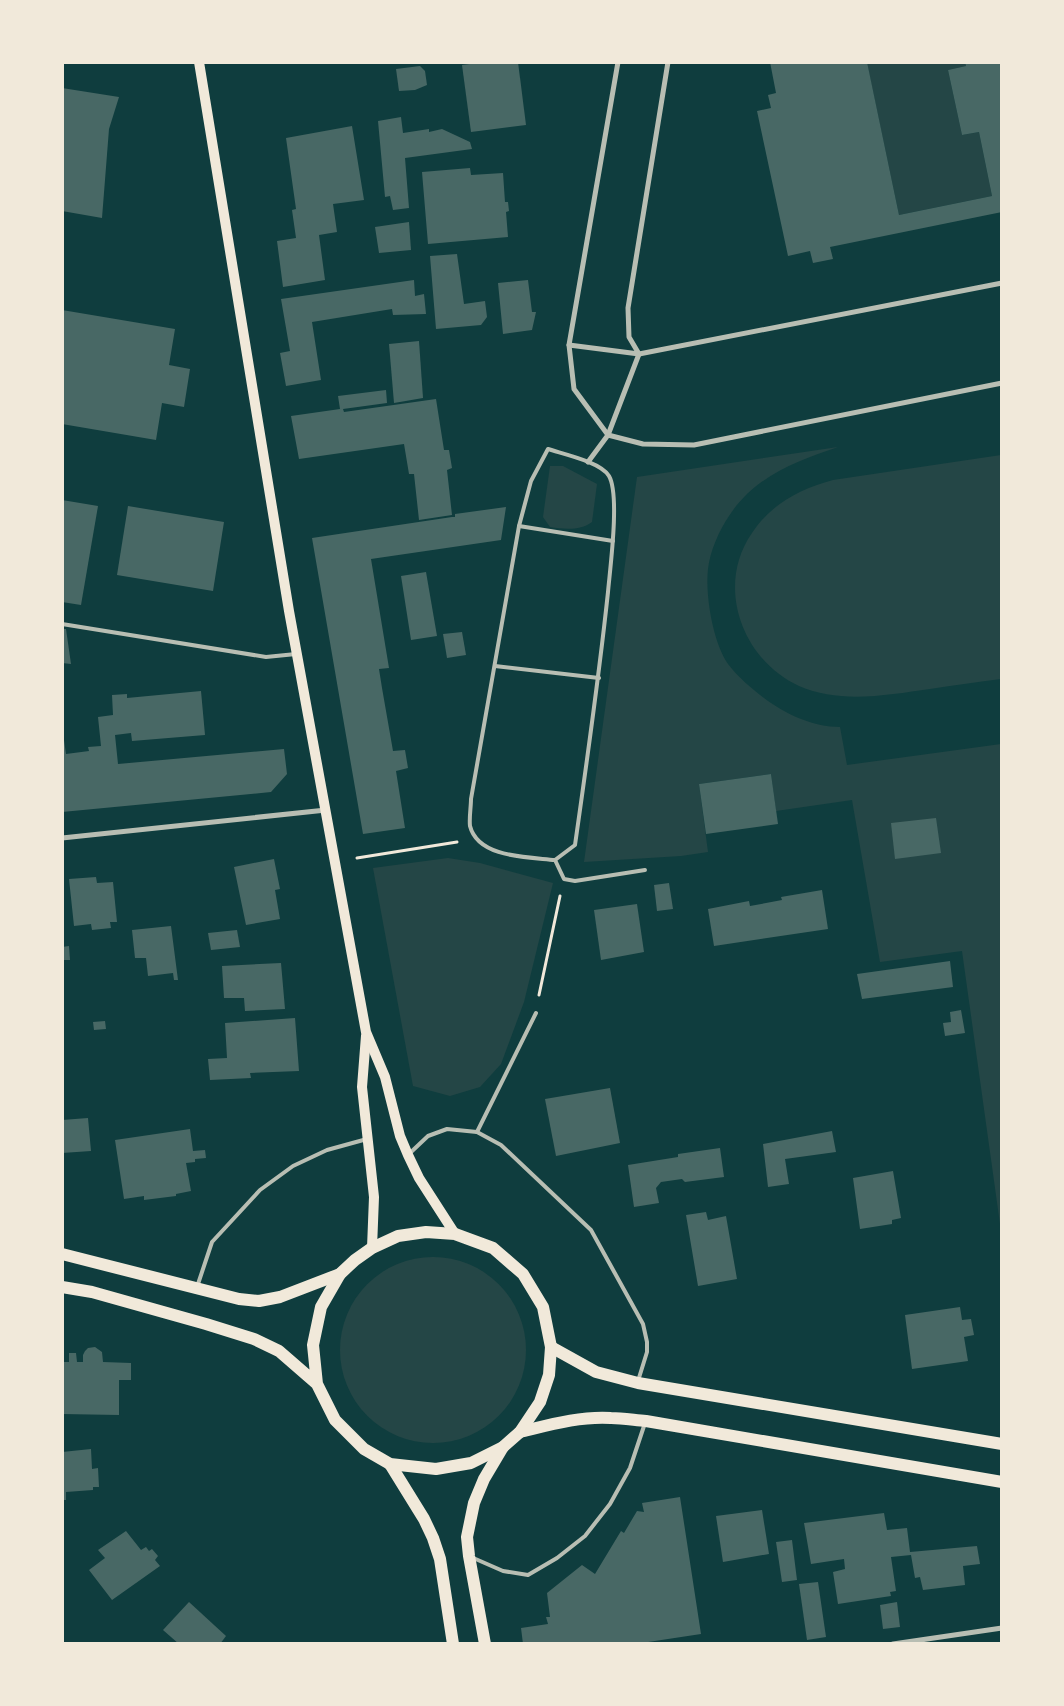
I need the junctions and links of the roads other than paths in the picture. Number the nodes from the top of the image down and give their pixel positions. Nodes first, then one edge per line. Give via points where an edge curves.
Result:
1 (199, 62) edge
2 (618, 62) edge
3 (668, 62) edge
4 (1002, 283) edge
5 (569, 345) junction
6 (639, 354) junction
7 (1002, 382) edge
8 (608, 435) junction
9 (588, 462) junction
10 (519, 526) junction
11 (613, 541) junction
12 (62, 624) edge
13 (298, 654) junction
14 (494, 666) junction
15 (599, 678) junction
16 (326, 810) junction
17 (62, 838) edge
18 (554, 860) junction
19 (645, 870) dead end
20 (536, 1012) road end
21 (366, 1032) junction
22 (477, 1132) junction
23 (367, 1138) junction
24 (408, 1155) junction
25 (455, 1234) junction
26 (372, 1248) junction
27 (62, 1254) edge
28 (340, 1274) junction
29 (62, 1287) edge
30 (196, 1289) junction
31 (552, 1347) junction
32 (638, 1383) junction
33 (317, 1384) junction
34 (646, 1421) junction
35 (520, 1432) junction
36 (1002, 1444) edge
37 (503, 1447) junction
38 (390, 1464) junction
39 (1002, 1482) edge
40 (469, 1556) junction
41 (1002, 1628) edge
42 (453, 1644) edge
43 (485, 1644) edge
44 (893, 1644) edge

1 - 13 main road
2 - 5 street
3 - 6 street via 628,308 629,338
4 - 6 street
5 - 6 street
5 - 8 street via 574,389
6 - 8 street
7 - 8 street via 694,445 643,444
8 - 9 street
9 - 10 lane via 548,449 531,482
9 - 11 lane via 601,467 610,476
10 - 11 lane
10 - 14 lane
11 - 15 lane
12 - 13 lane via 266,657
13 - 16 main road
14 - 15 lane
14 - 18 lane via 471,799 470,825 476,839 485,847 510,855
15 - 18 lane via 575,845
16 - 17 street
16 - 21 main road
18 - 19 lane via 564,878 575,881
20 - 22 lane
21 - 23 main road via 362,1087
21 - 24 main road via 385,1077
22 - 24 lane via 447,1129 428,1136
22 - 32 lane via 501,1145 591,1230 643,1324 647,1352
23 - 26 main road via 374,1197
23 - 30 lane via 301,1162 260,1190 212,1242
24 - 25 main road
25 - 26 main road via 426,1232 398,1236
25 - 31 main road via 493,1248 523,1274 543,1307
26 - 28 main road
27 - 30 main road
28 - 30 main road via 280,1297 259,1301 239,1300
28 - 33 main road via 321,1307 313,1345
29 - 33 main road via 92,1292 254,1339 279,1351
31 - 32 main road via 596,1372
31 - 35 main road via 549,1375 540,1402
32 - 36 main road
33 - 38 main road via 335,1420 364,1449
34 - 35 main road via 579,1420
34 - 39 main road
34 - 40 lane via 630,1468 610,1504 585,1536 557,1558 528,1575 503,1571
35 - 37 main road
37 - 38 main road via 471,1463 436,1469
37 - 40 main road via 474,1503 467,1537
38 - 42 main road via 433,1538 440,1559
40 - 43 main road
41 - 44 street

